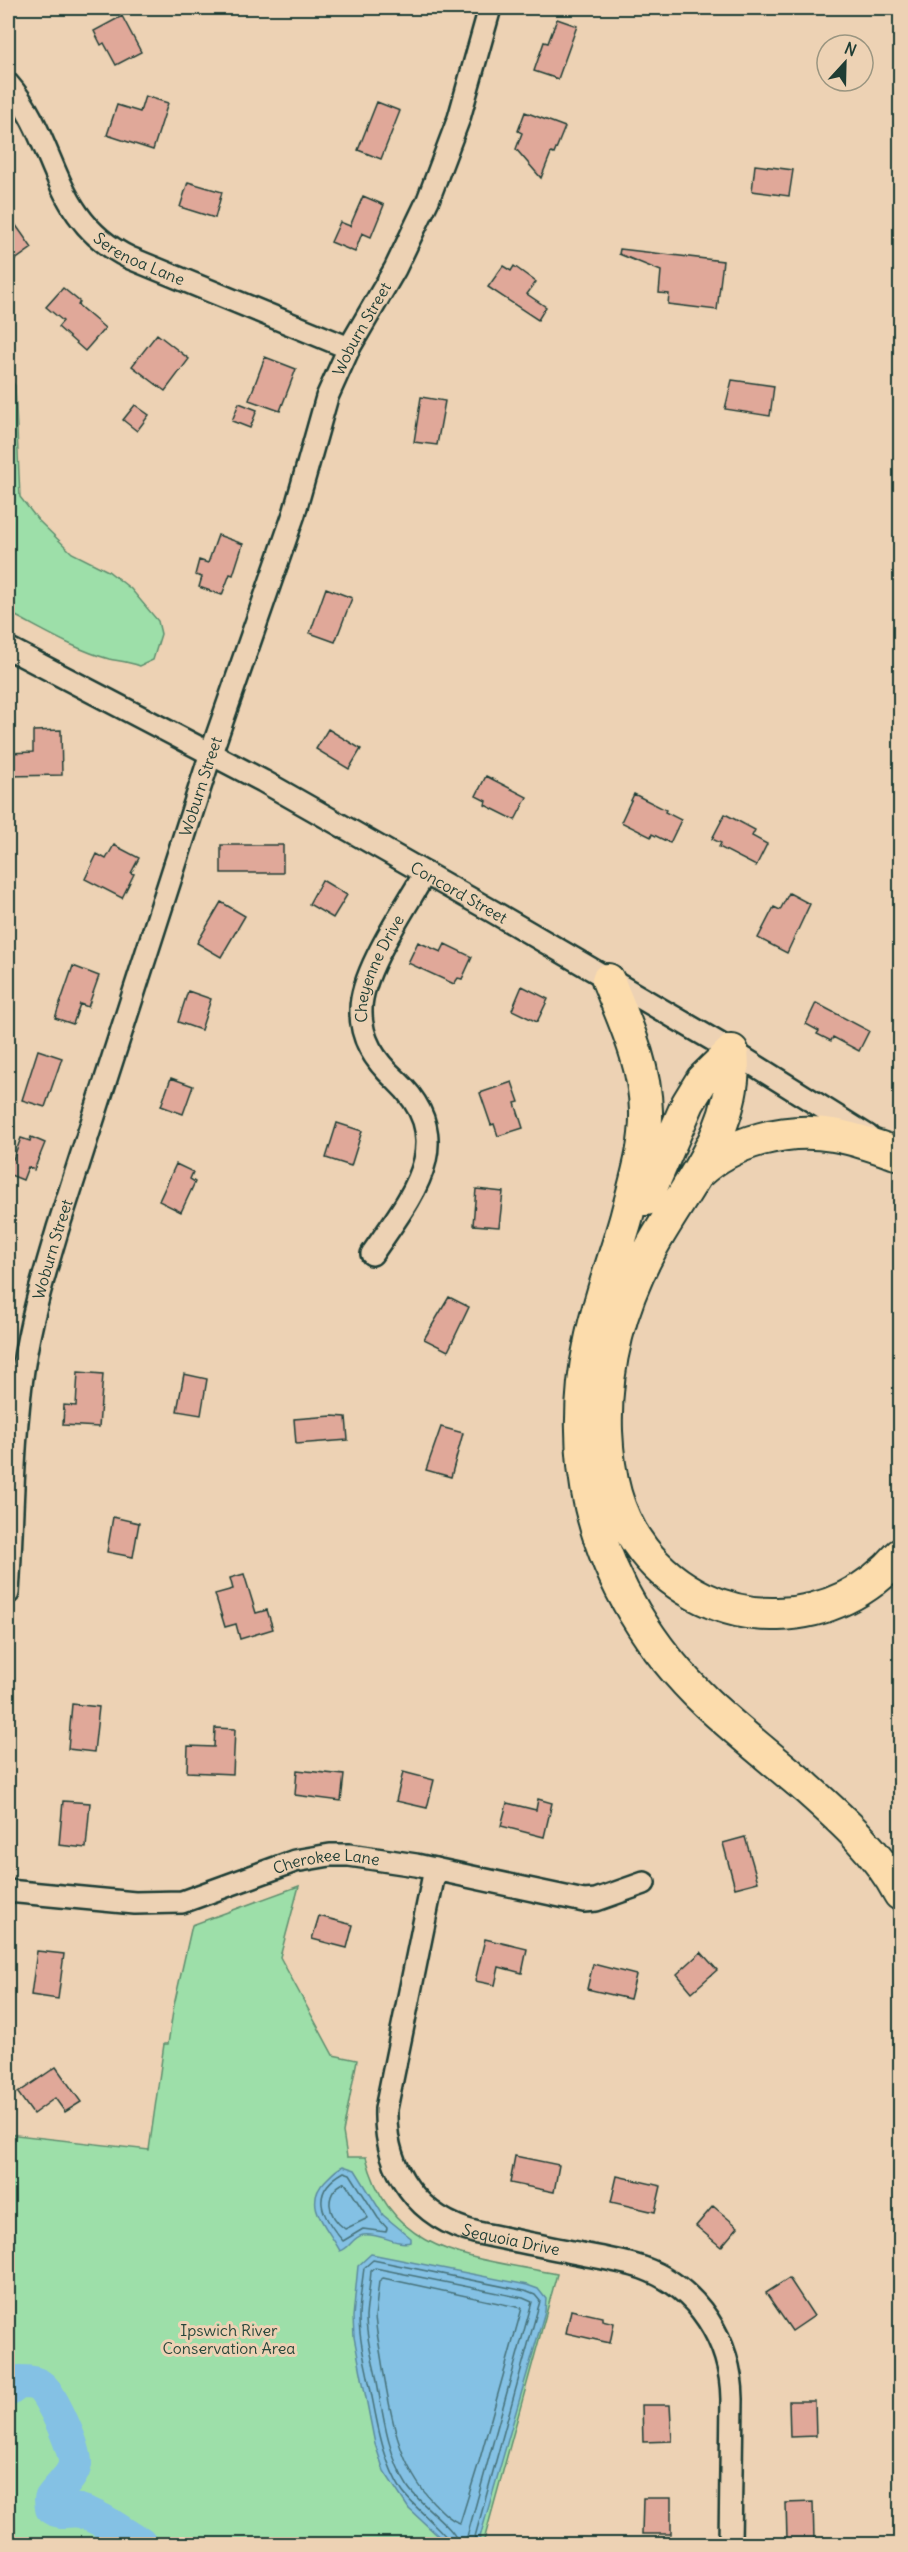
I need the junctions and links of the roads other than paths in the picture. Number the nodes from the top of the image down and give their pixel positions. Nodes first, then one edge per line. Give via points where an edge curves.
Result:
1 (490, 8) edge
2 (8, 84) edge
3 (349, 348) junction
4 (8, 648) edge
5 (211, 753) junction
6 (425, 873) junction
7 (608, 980) junction
8 (732, 1052) junction
9 (898, 1154) edge
10 (695, 1176) junction
11 (372, 1254) dead end
12 (610, 1275) junction
13 (900, 1555) edge
14 (8, 1593) edge
15 (435, 1869) junction
16 (644, 1883) dead end
17 (8, 1891) edge
18 (900, 1894) edge
19 (730, 2544) edge

1 - 3 street, Woburn Street via 459,118 428,200 399,261
2 - 3 street, Serenoa Lane via 24,106 71,207 101,241 130,258
3 - 5 street, Woburn Street via 327,397 294,514
4 - 5 street, Concord Street
5 - 6 street, Concord Street
5 - 14 street, Woburn Street via 36,1302 19,1400
6 - 7 street, Concord Street
6 - 11 street, Cheyenne Drive via 371,970 362,1000 361,1019 367,1043 380,1065 415,1103 427,1142 419,1182
7 - 8 street, Concord Street
7 - 12 highway via 637,1053 646,1110 641,1163
8 - 9 street, Concord Street
8 - 10 highway via 731,1097 717,1135
8 - 12 highway via 702,1080 688,1103
9 - 10 highway via 834,1135 788,1134 735,1149
10 - 13 highway via 641,1269 625,1305 610,1363 606,1406 609,1466 628,1528 648,1556 675,1582 729,1608 762,1614 807,1611 838,1601 877,1579
12 - 18 highway via 589,1346 582,1400 582,1442 590,1505 616,1578 647,1634 680,1675 856,1833
15 - 16 street, Cherokee Lane via 584,1901
15 - 17 street, Cherokee Lane via 374,1857 330,1855 295,1861 194,1899 160,1904
15 - 19 street, Sequoia Drive via 386,2109 386,2132 394,2164 419,2202 456,2227 633,2265 666,2279 694,2301 720,2341 730,2375

